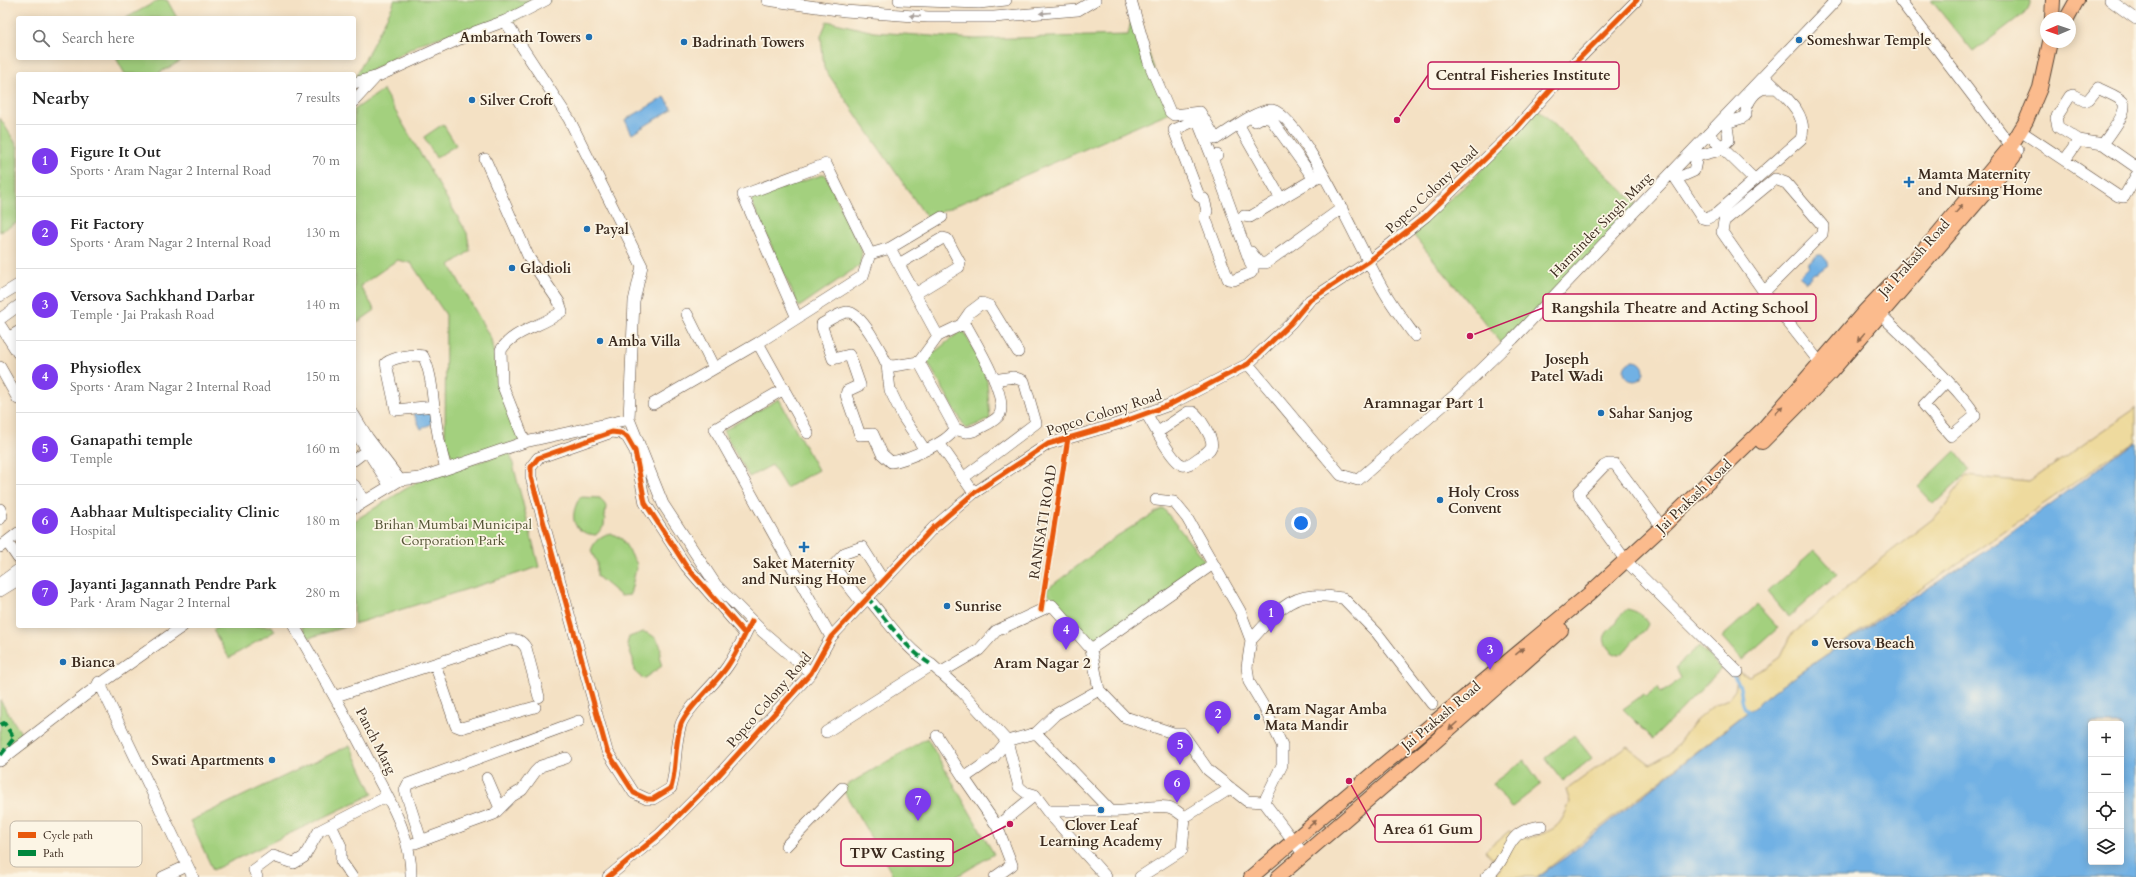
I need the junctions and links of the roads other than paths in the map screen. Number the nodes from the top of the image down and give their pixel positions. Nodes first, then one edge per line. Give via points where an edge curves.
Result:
1 (546, 0) edge
2 (767, 0) edge
3 (899, 0) edge
4 (916, 0) edge
5 (1006, 0) edge
6 (1095, 0) edge
7 (1130, 0) edge
8 (1637, 0) edge
9 (1836, 0) edge
10 (1900, 0) edge
11 (2053, 0) edge
12 (2077, 0) edge
13 (2110, 0) edge
14 (2052, 12) edge
15 (2070, 12) edge
16 (2136, 19) edge
17 (505, 21) junction
18 (2049, 48) edge
19 (2058, 48) edge
20 (1764, 76) junction
21 (376, 77) junction
22 (356, 82) edge
23 (1775, 88) junction
24 (356, 99) edge
25 (1241, 129) junction
26 (2023, 133) junction
27 (1708, 134) junction
28 (2079, 140) junction
29 (2103, 144) junction
30 (1722, 147) junction
31 (2014, 148) junction
32 (1216, 150) junction
33 (485, 159) dead end
34 (2065, 160) junction
35 (2136, 167) edge
36 (1674, 176) junction
37 (2136, 176) edge
38 (1318, 177) junction
39 (1755, 180) junction
40 (1281, 199) junction
41 (1342, 208) junction
42 (1244, 216) dead end
43 (942, 217) dead end
44 (1243, 236) junction
45 (890, 248) junction
46 (870, 254) junction
47 (1368, 262) junction
48 (899, 264) junction
49 (16, 286) edge
50 (1764, 292) junction
51 (915, 294) junction
52 (0, 296) edge
53 (16, 307) edge
54 (687, 314) dead end
55 (1874, 316) junction
56 (797, 318) junction
57 (0, 319) edge
58 (0, 325) edge
59 (961, 325) junction
60 (16, 333) edge
61 (938, 336) junction
62 (1415, 336) dead end
63 (8, 338) junction
64 (758, 343) junction
65 (16, 350) edge
66 (1018, 352) dead end
67 (919, 362) junction
68 (1248, 364) junction
69 (887, 365) junction
70 (0, 367) edge
71 (714, 368) junction
72 (1825, 369) junction
73 (994, 380) junction
74 (1947, 381) junction
75 (784, 389) junction
76 (16, 395) edge
77 (652, 404) dead end
78 (434, 406) junction
79 (1146, 413) junction
80 (356, 418) edge
81 (629, 419) junction
82 (955, 428) junction
83 (1158, 432) junction
84 (356, 433) edge
85 (808, 433) dead end
86 (525, 442) junction
87 (939, 443) junction
88 (1750, 448) junction
89 (367, 450) junction
90 (924, 450) junction
91 (356, 458) edge
92 (446, 469) junction
93 (963, 478) junction
94 (400, 480) junction
95 (390, 486) junction
96 (974, 493) junction
97 (1156, 500) dead end
98 (357, 504) edge
99 (0, 508) edge
100 (0, 520) edge
101 (1662, 527) junction
102 (11, 541) edge
103 (16, 553) edge
104 (1629, 563) junction
105 (1213, 564) junction
106 (16, 571) edge
107 (883, 580) junction
108 (16, 581) edge
109 (0, 583) edge
110 (0, 591) edge
111 (864, 600) junction
112 (752, 621) junction
113 (181, 628) edge
114 (295, 628) edge
115 (745, 634) junction
116 (831, 637) junction
117 (1251, 640) junction
118 (1091, 649) junction
119 (435, 664) junction
120 (932, 665) junction
121 (1738, 672) dead end
122 (811, 673) junction
123 (940, 673) junction
124 (98, 686) junction
125 (1100, 690) junction
126 (336, 696) junction
127 (1472, 700) junction
128 (1432, 704) dead end
129 (579, 721) dead end
130 (826, 732) dead end
131 (1036, 733) junction
132 (937, 736) dead end
133 (1007, 741) junction
134 (566, 758) dead end
135 (0, 761) edge
136 (1378, 768) junction
137 (487, 778) dead end
138 (964, 778) junction
139 (1388, 782) junction
140 (842, 788) dead end
141 (1231, 788) junction
142 (1035, 795) junction
143 (387, 796) junction
144 (1264, 802) junction
145 (500, 808) junction
146 (1111, 810) junction
147 (1047, 811) junction
148 (1185, 816) junction
149 (331, 825) junction
150 (996, 826) junction
151 (1542, 826) dead end
152 (421, 840) junction
153 (1293, 840) junction
154 (409, 845) junction
155 (786, 846) dead end
156 (1304, 855) junction
157 (187, 866) junction
158 (177, 874) edge
159 (163, 877) edge
160 (193, 877) edge
161 (257, 877) edge
162 (352, 877) edge
163 (412, 877) edge
164 (608, 877) edge
165 (995, 877) edge
166 (1106, 877) edge
167 (1140, 877) edge
168 (1252, 877) edge
169 (1278, 877) edge
170 (1486, 877) edge

1 - 17 street
6 -> 2 street via 1078,10 972,17 845,12
3 - 4 street
4 - 5 street via 979,3
7 - 32 street via 1149,63 1170,112 1174,115 1200,112
8 - 47 street, Popco Colony Road via 1568,70 1513,132 1426,216
9 - 20 street, Harminder Singh Marg
10 - 31 street
11 - 14 main road
12 - 15 main road
13 - 16 street
17 - 21 street
17 - 81 street via 569,119 642,266 634,301
18 - 26 main road, Jai Prakash Road via 2040,88
19 - 26 main road, Jai Prakash Road via 2049,90 2035,122
20 - 23 street
20 - 27 street, Harminder Singh Marg
21 - 22 street
21 - 24 street
23 - 30 street via 1762,89 1752,97 1746,115 1729,122 1727,126 1730,140
23 - 39 street via 1796,107 1802,119 1803,133 1801,139
25 - 32 street via 1223,140
25 - 38 street via 1262,117 1271,119
25 - 40 street
26 - 31 main road, Jai Prakash Road
26 - 34 street
27 - 30 street
27 - 36 street, Harminder Singh Marg
28 - 29 street
28 - 29 street via 2058,127 2056,118 2070,96 2085,101 2098,88 2122,102 2124,106 2124,112
28 - 34 street
29 - 35 street
30 - 36 street via 1717,151 1697,156 1694,171
30 - 39 street
31 - 55 main road, Jai Prakash Road via 1996,180 1944,234
32 - 38 street via 1237,124 1270,110 1281,114 1307,147
32 - 44 street
32 - 44 street via 1198,122 1174,130 1198,196 1204,199 1207,211 1205,217 1228,279 1231,280 1253,270
33 - 86 street via 529,258 559,302 562,311 553,319 510,338 501,350 502,384
34 - 37 street via 2087,178 2118,196 2124,197
36 - 39 street via 1702,218 1706,219 1716,214
36 - 68 street, Harminder Singh Marg via 1495,356 1358,480 1341,475
38 - 40 street
38 - 41 street
40 - 42 street via 1250,216
41 - 44 street via 1266,263 1259,263 1253,257
41 - 47 street
43 - 45 street
45 - 46 street
45 - 48 street
46 - 56 street via 863,276
46 - 56 street via 826,164 743,195
47 - 62 street via 1385,293
47 - 68 street, Popco Colony Road via 1310,300 1291,323
48 - 51 street
48 - 51 street via 943,238 948,239 960,263 959,267
49 - 52 street
50 - 50 street via 1722,232 1724,221 1775,179 1786,183 1823,226 1822,234
50 - 72 street
51 - 61 street
53 - 57 street
54 - 71 street
55 - 72 main road, Jai Prakash Road
55 - 74 street
56 - 64 street
58 - 63 street
59 - 61 street
59 - 66 street via 970,312 982,302 986,303
59 - 73 street via 967,327
60 - 63 street
61 - 67 street
63 - 65 street
64 - 71 street
64 - 75 street
67 - 69 street
67 - 82 street
68 - 79 street, Popco Colony Road via 1169,405
69 - 90 street via 892,396
69 - 90 street via 878,344 852,312 846,312 822,324 834,359 849,356 852,358 860,385 847,391 846,395 860,435 874,434 882,454 891,462
70 - 76 street
71 - 77 street
72 - 88 main road, Jai Prakash Road
73 - 82 street via 1000,400 998,418 968,433 961,433
73 - 93 street via 1013,377 1024,382 1036,423
74 - 74 street via 1924,405 1951,436 1975,416 1975,412
75 - 85 street
75 - 116 street via 715,429
78 - 78 street via 428,366 423,356 393,359 386,363 396,410
78 - 92 street
79 - 83 street
79 - 96 street, Popco Colony Road via 1048,444
80 - 94 street
81 - 86 street
81 - 112 street via 663,504 716,585
82 - 87 street via 954,432
83 - 83 street via 1177,461 1183,465 1188,465 1209,452 1212,446 1212,440 1193,412 1188,412
84 - 89 street
86 - 92 street
87 - 90 street
87 - 93 street
88 - 101 main road, Jai Prakash Road
88 - 104 main road, Jai Prakash Road
89 - 91 street
89 - 95 street
92 - 94 street via 420,478
93 - 96 street
94 - 95 street
95 - 98 street
96 - 107 street, Popco Colony Road via 933,528
97 - 105 street via 1174,502 1187,518
99 - 100 street
101 - 104 main road, Jai Prakash Road
101 - 104 street via 1614,464 1604,466 1579,492
102 - 103 street
104 - 121 street
104 - 127 main road, Jai Prakash Road
105 - 117 street via 1240,611
105 - 118 street
106 - 109 street
107 - 111 street, Popco Colony Road
107 - 111 street via 862,548 842,555 835,564 837,571
108 - 110 street
111 - 116 street, Popco Colony Road
111 - 120 street via 917,656
112 - 115 street
112 - 122 street
113 - 124 street
114 - 126 street, Panch Marg
115 - 115 street via 727,667 682,723 676,743 672,788 653,799 634,794 607,751 530,477 531,467 538,458 612,432 627,437 637,456 645,503 686,566
116 - 122 street, Popco Colony Road
117 - 128 street via 1281,608 1297,599 1313,596 1343,598 1377,633
117 - 144 street via 1247,667 1249,682 1282,745 1282,765
118 - 123 street via 1052,605 996,631 979,650
118 - 125 street
119 - 119 street via 508,640 522,641 526,648 537,702 461,728 456,726
119 - 126 street
120 - 123 street
120 - 130 street
122 - 164 street, Popco Colony Road via 718,776 660,834
123 - 133 street via 962,692
124 - 135 street
124 - 157 street
125 - 131 street via 1056,714
125 - 141 street via 1125,717 1182,734 1208,770
126 - 143 street, Panch Marg
127 - 136 main road, Jai Prakash Road
127 -> 139 main road, Jai Prakash Road
129 - 152 street via 408,784 405,790
131 - 133 street
131 - 146 street
132 - 138 street
133 - 138 street via 993,758
133 - 142 street via 1019,787
134 - 145 street via 541,766 522,790
136 - 139 main road
153 -> 136 main road, Jai Prakash Road
137 - 145 street
138 - 150 street
139 - 156 main road, Jai Prakash Road
140 - 155 street
141 - 144 street via 1247,801
141 - 148 street
142 - 147 street
142 - 150 street
143 - 149 street
143 - 154 street, Panch Marg
144 - 153 street
145 - 152 street via 494,814
146 - 147 street
146 - 148 street via 1120,812 1169,807
147 - 166 street
148 - 167 street via 1182,850
149 - 161 street via 319,831 304,857 294,863 273,856 254,870
149 - 162 street via 341,846 341,861
150 - 165 street via 1012,865
151 - 170 street via 1522,830 1510,843 1496,870
152 - 154 street
153 - 156 street
153 - 168 main road, Jai Prakash Road
154 - 163 street, Panch Marg
156 - 169 main road, Jai Prakash Road
157 - 158 street
157 - 160 street
158 - 159 street

